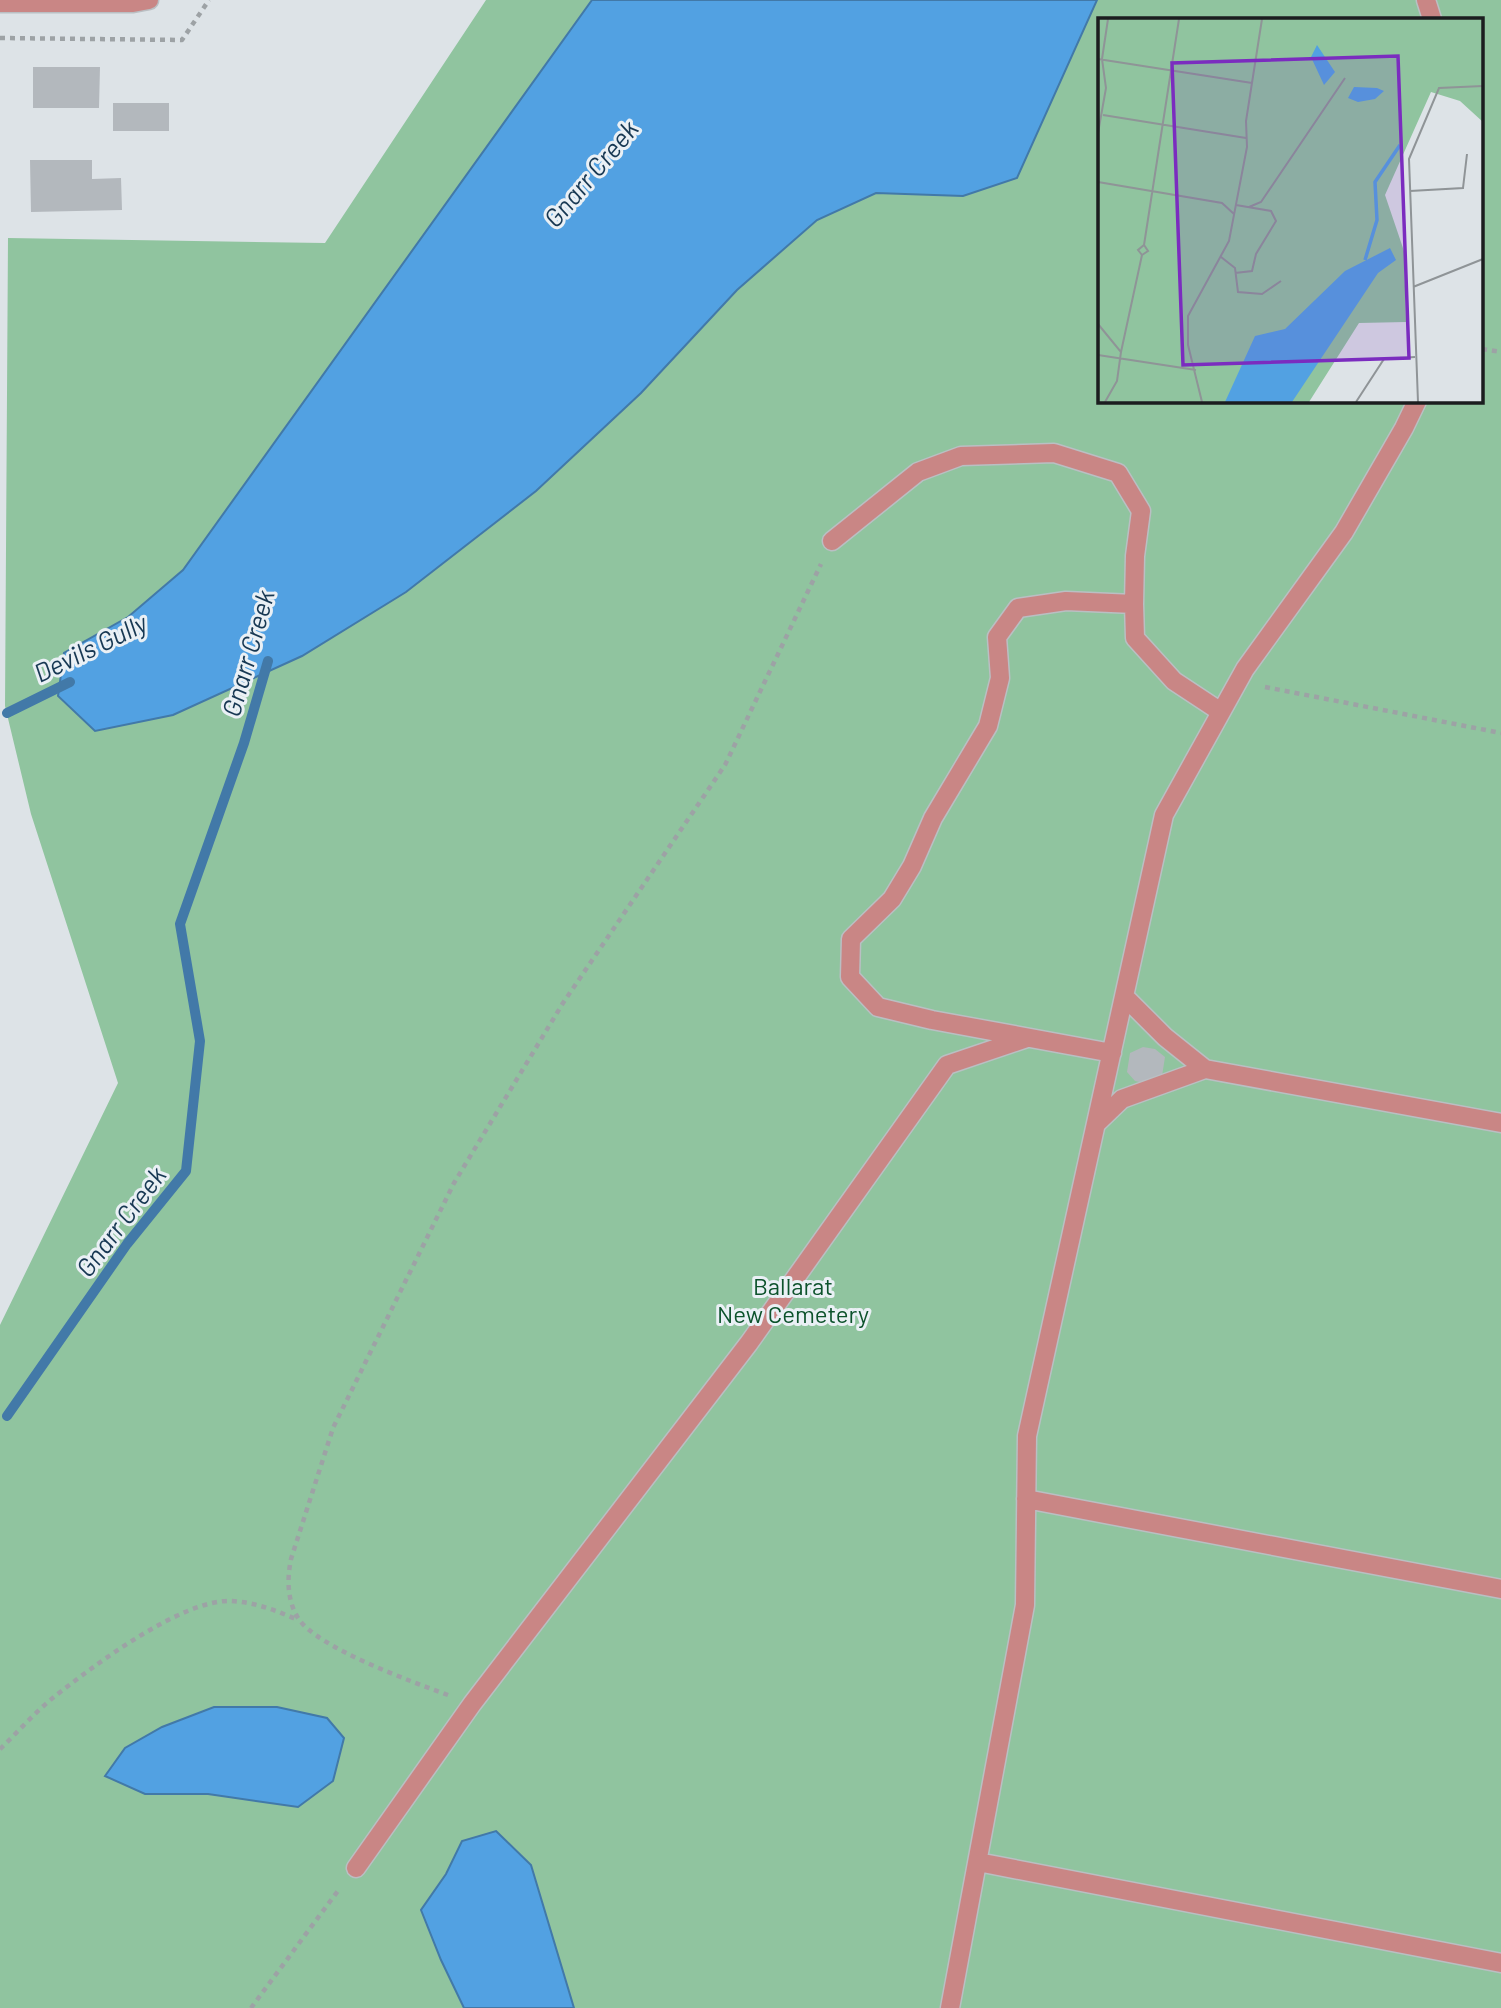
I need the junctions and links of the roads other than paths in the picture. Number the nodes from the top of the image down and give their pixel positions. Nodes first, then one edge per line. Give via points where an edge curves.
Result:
1 (149, 0) edge
2 (1426, 0) edge
3 (0, 3) edge
4 (1432, 18) edge
5 (1417, 402) edge
6 (832, 541) road end
7 (1134, 604) junction
8 (1221, 712) junction
9 (1125, 997) junction
10 (1027, 1038) junction
11 (1112, 1053) junction
12 (1205, 1069) junction
13 (1501, 1123) edge
14 (1096, 1124) junction
15 (1026, 1499) junction
16 (1501, 1589) edge
17 (978, 1862) junction
18 (356, 1868) road end
19 (1501, 1963) edge
20 (950, 2008) edge

1 - 3 street
2 - 4 street
5 - 8 street via 1344,533 1245,669
6 - 7 street via 918,472 961,456 1054,453 1118,473 1141,511
7 - 8 street via 1135,638 1174,681
7 - 10 street via 1066,601 1018,608 997,637 1000,678 988,726 892,899 852,939 850,977 878,1007
8 - 9 street via 1164,816
9 - 11 street
9 - 12 street
10 - 11 street
10 - 18 street via 947,1065 749,1343 472,1704
11 - 14 street
12 - 13 street
12 - 14 street via 1122,1099
14 - 15 street via 1027,1436
15 - 16 street
15 - 17 street via 1026,1605
17 - 19 street
17 - 20 street

